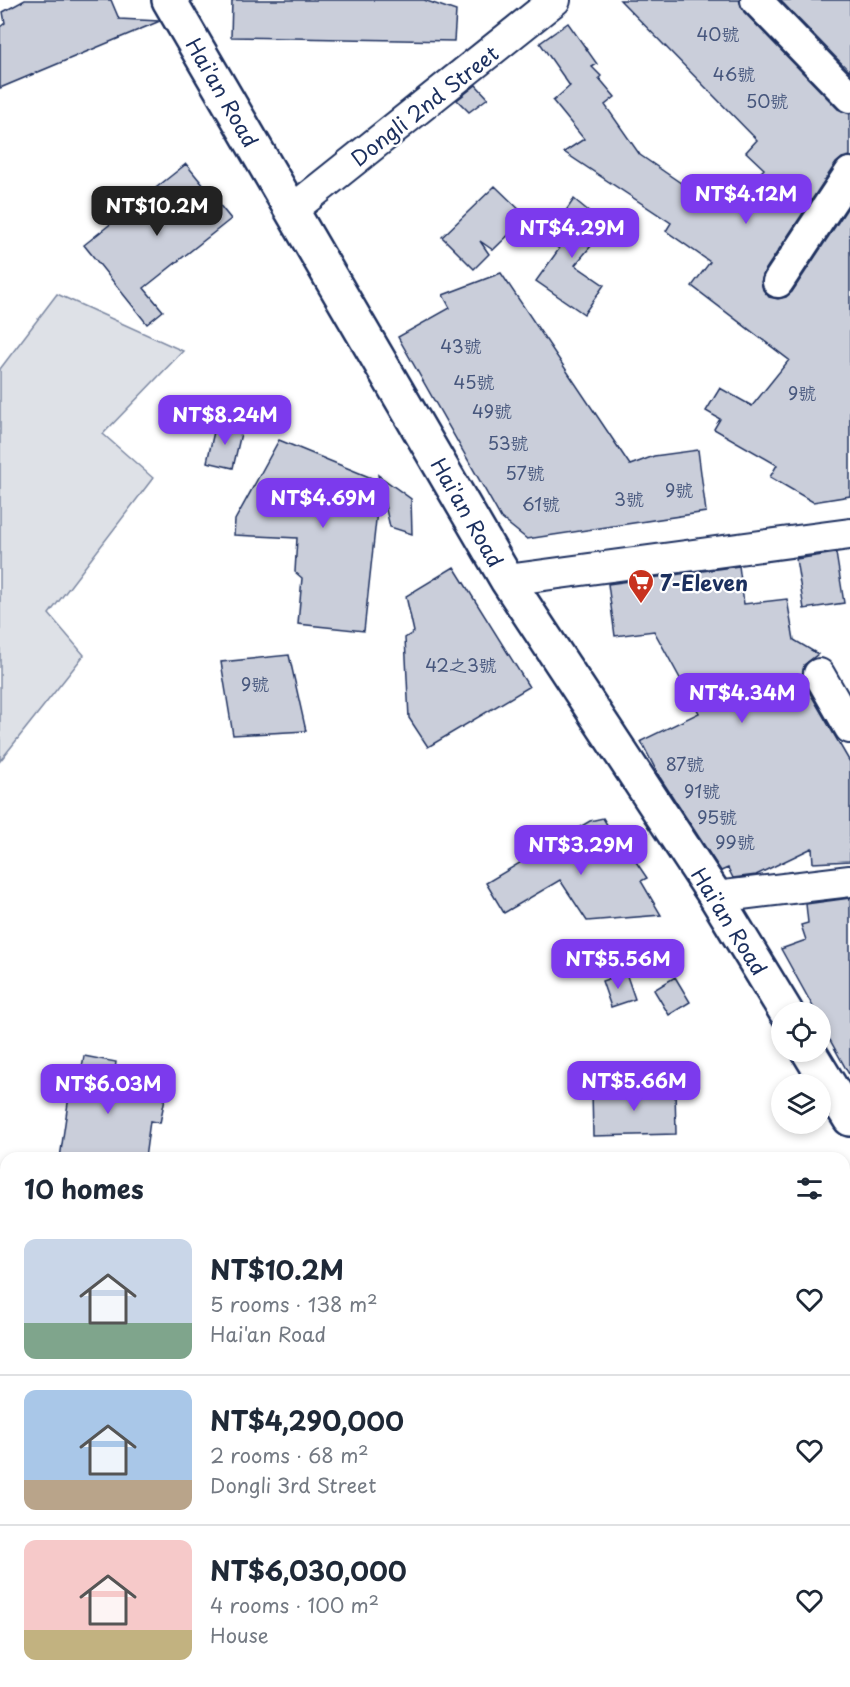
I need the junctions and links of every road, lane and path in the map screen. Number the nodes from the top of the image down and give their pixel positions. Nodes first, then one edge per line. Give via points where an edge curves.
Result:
1 (169, 0) edge
2 (555, 0) edge
3 (756, 0) edge
4 (850, 97) edge
5 (850, 173) edge
6 (292, 210) junction
7 (778, 282) dead end
8 (850, 534) edge
9 (507, 580) junction
10 (819, 674) dead end
11 (850, 728) edge
12 (850, 881) edge
13 (716, 897) junction
14 (780, 1002) edge
15 (815, 1062) edge
16 (850, 1119) edge

1 - 6 main road, Hai'an Road
2 - 6 street, Dongli 2nd Street
3 - 4 street
5 - 7 street
6 - 9 main road, Hai'an Road
8 - 9 street
9 - 13 main road, Hai'an Road
10 - 11 street
12 - 13 street
13 - 14 main road, Hai'an Road
15 - 16 main road

